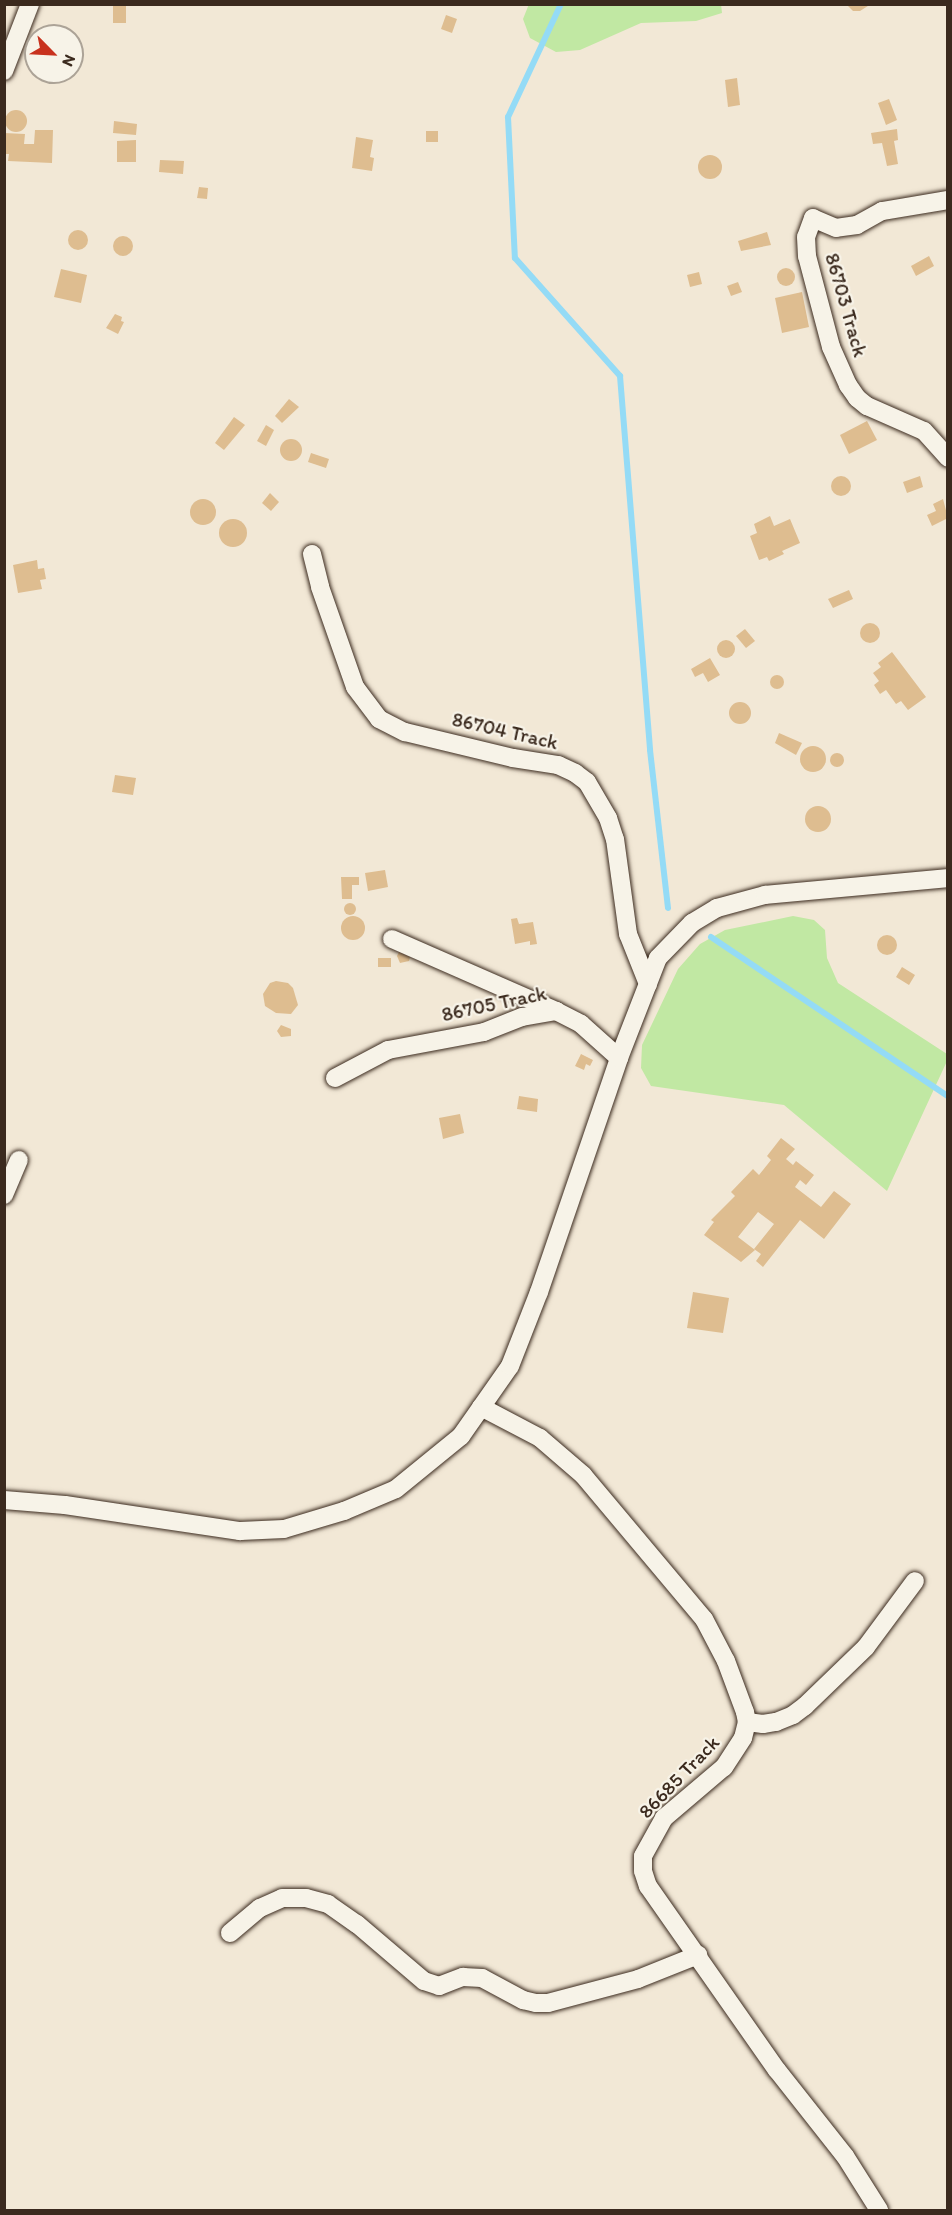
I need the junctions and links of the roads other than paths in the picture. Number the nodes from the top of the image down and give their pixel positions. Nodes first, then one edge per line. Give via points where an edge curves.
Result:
1 (30, 4) edge
2 (6, 69) edge
3 (948, 200) edge
4 (948, 458) edge
5 (312, 554) dead end
6 (948, 878) edge
7 (392, 939) dead end
8 (648, 984) junction
9 (556, 1011) junction
10 (619, 1058) junction
11 (335, 1078) dead end
12 (19, 1160) dead end
13 (4, 1195) edge
14 (481, 1407) junction
15 (4, 1500) edge
16 (915, 1581) dead end
17 (755, 1724) junction
18 (230, 1933) dead end
19 (698, 1955) junction
20 (879, 2211) edge

1 - 2 street
3 - 4 street, 86703 Track via 882,212 857,225 836,228 813,218 806,237 807,256 831,347 848,385 867,406 924,431
5 - 8 street, 86704 Track via 355,687 379,719 405,732 558,765 587,782 615,839 628,934
6 - 8 street via 765,895 717,908 692,923 658,958
7 - 9 street
8 - 10 street
9 - 10 street, 86705 Track via 581,1024
9 - 11 street, 86705 Track via 522,1017 484,1032 388,1050
10 - 14 street via 535,1303 510,1366
12 - 13 street
14 - 15 street via 461,1436 396,1489 344,1512 284,1529 240,1531
14 - 17 street via 540,1438 608,1502 704,1619
16 - 17 street via 866,1647 805,1706 793,1715
17 - 19 street, 86685 Track via 724,1767 664,1818 643,1856 648,1886
18 - 19 street via 260,1908 282,1898 306,1898 328,1904 357,1924 424,1981 439,1986 463,1977 482,1978 536,2003 638,1979
19 - 20 street, 86685 Track via 777,2070 845,2156

